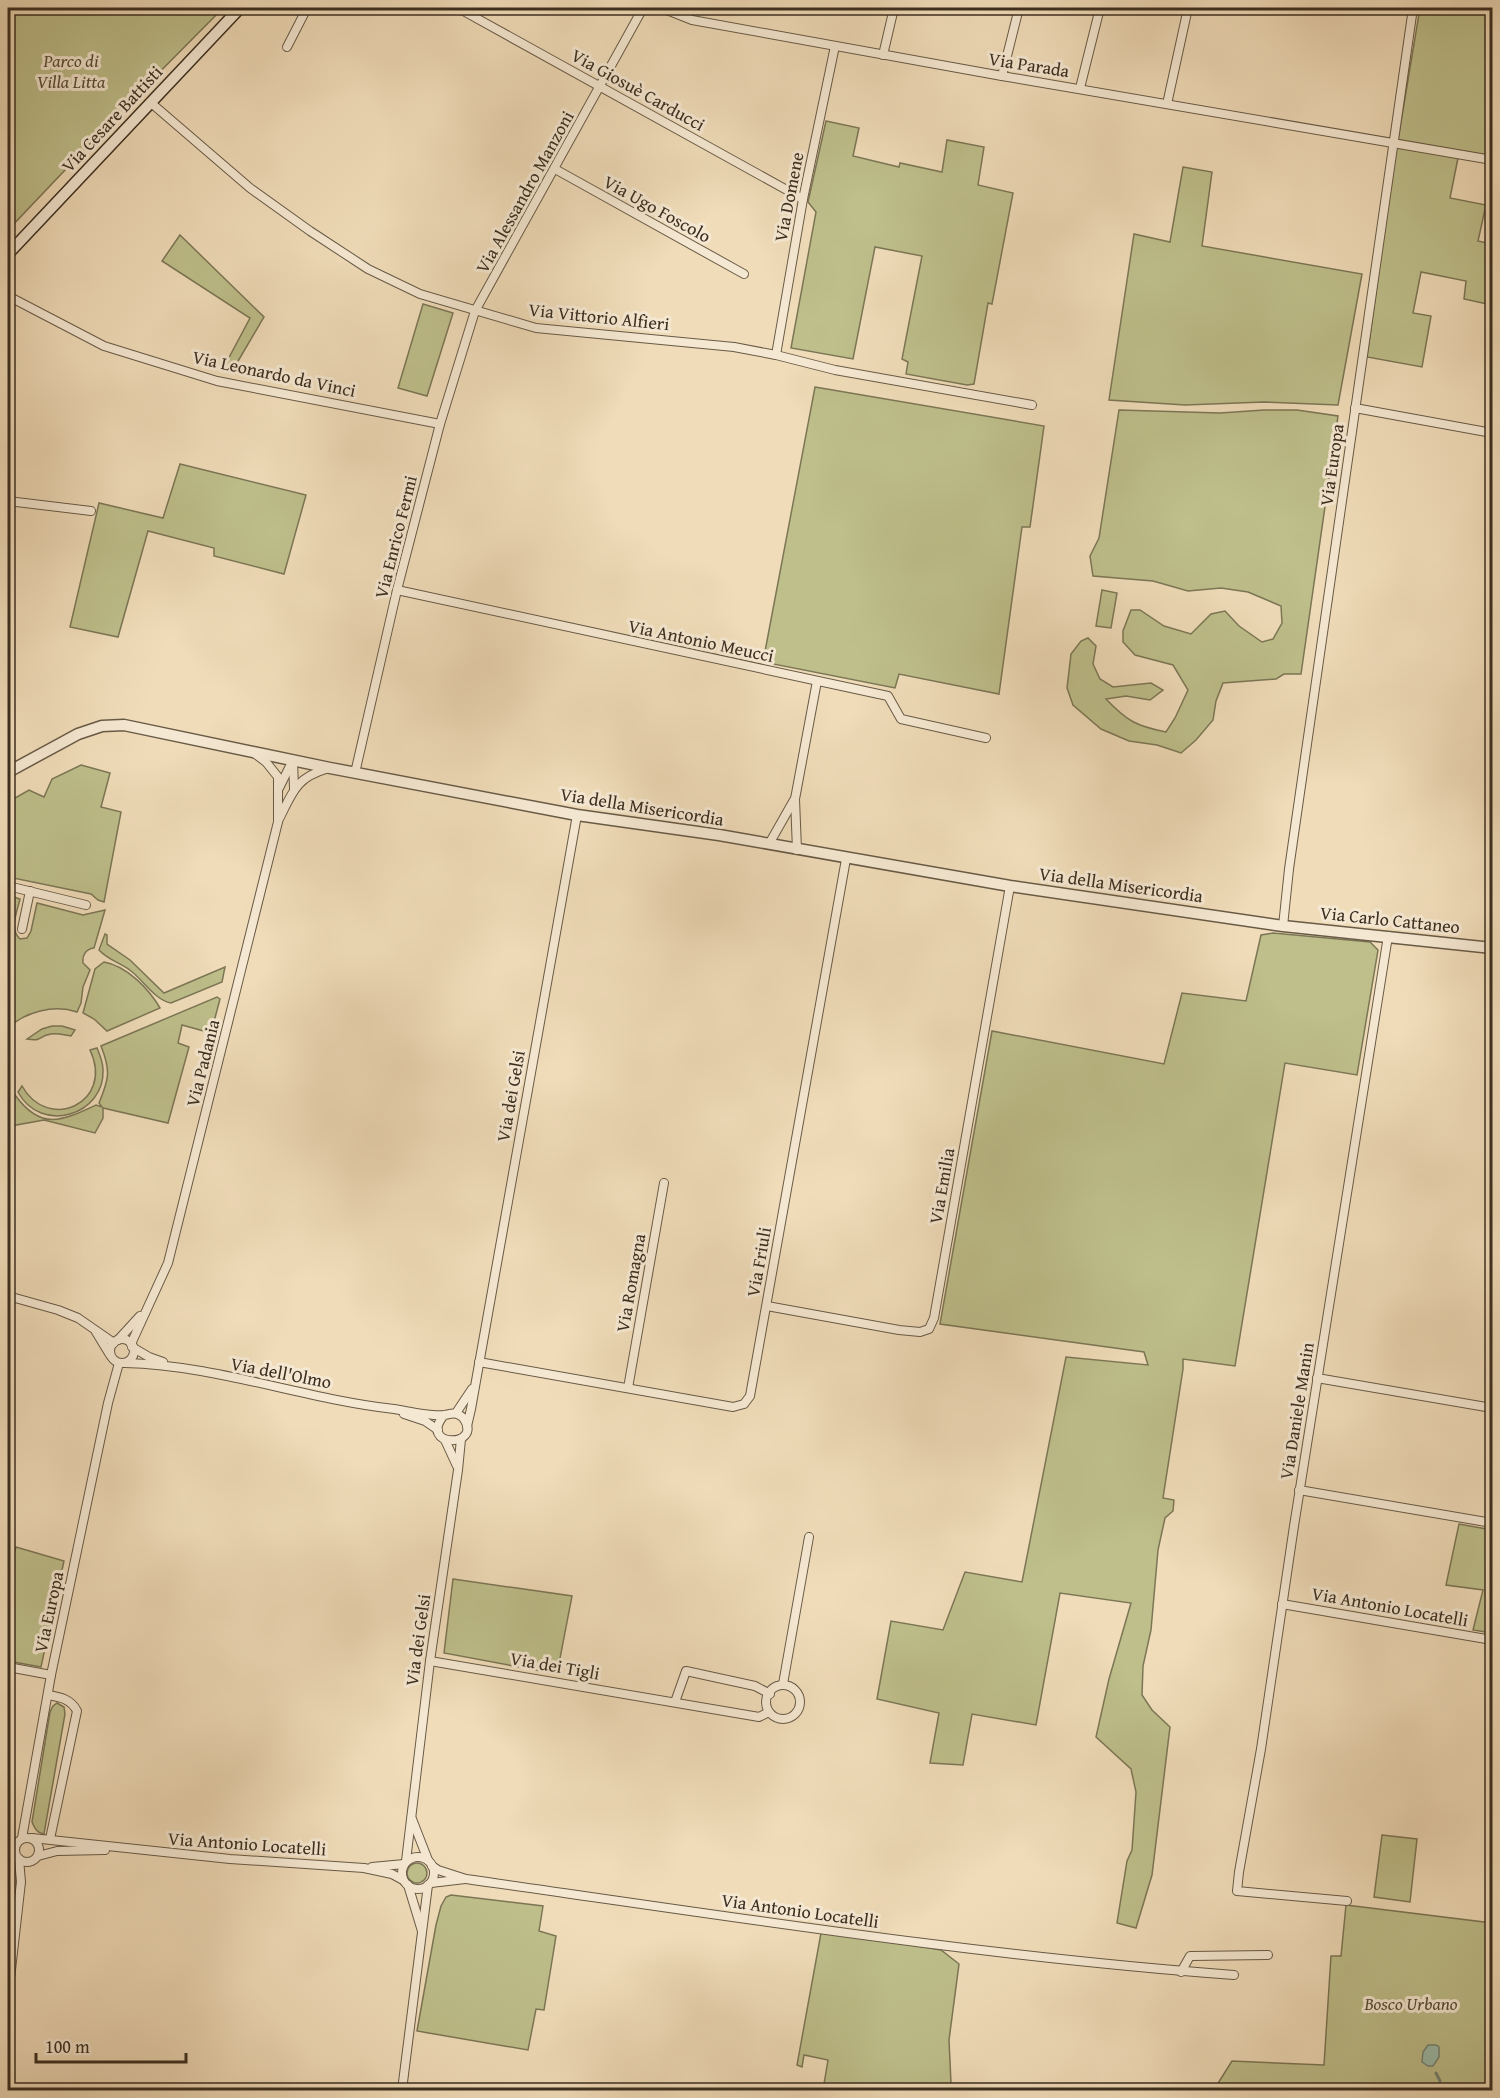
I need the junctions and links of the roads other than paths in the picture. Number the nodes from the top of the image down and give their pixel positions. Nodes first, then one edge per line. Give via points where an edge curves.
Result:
1 (240, 8) edge
2 (307, 8) edge
3 (458, 8) edge
4 (643, 8) edge
5 (662, 8) edge
6 (894, 8) edge
7 (1019, 8) edge
8 (1100, 8) edge
9 (1188, 8) edge
10 (1413, 8) edge
11 (835, 46) junction
12 (287, 47) dead end
13 (883, 55) junction
14 (1002, 76) junction
15 (601, 87) junction
16 (1080, 88) junction
17 (150, 102) junction
18 (1167, 104) junction
19 (1393, 143) junction
20 (1492, 160) edge
21 (555, 169) junction
22 (803, 200) junction
23 (8, 254) edge
24 (744, 274) dead end
25 (8, 296) edge
26 (476, 311) junction
27 (776, 355) junction
28 (1032, 405) dead end
29 (1355, 408) junction
30 (440, 424) junction
31 (1492, 433) edge
32 (8, 501) edge
33 (91, 511) dead end
34 (398, 590) junction
35 (817, 681) junction
36 (986, 738) dead end
37 (250, 750) junction
38 (293, 759) junction
39 (330, 768) junction
40 (8, 772) edge
41 (355, 773) junction
42 (278, 790) junction
43 (294, 791) junction
44 (795, 799) junction
45 (577, 815) junction
46 (278, 822) junction
47 (769, 844) junction
48 (797, 850) junction
49 (846, 859) junction
50 (8, 886) edge
51 (1010, 886) junction
52 (30, 891) junction
53 (86, 905) dead end
54 (1283, 926) junction
55 (22, 929) dead end
56 (1388, 936) junction
57 (1492, 948) edge
58 (664, 1183) dead end
59 (8, 1296) edge
60 (767, 1306) junction
61 (147, 1308) junction
62 (93, 1328) junction
63 (116, 1341) junction
64 (132, 1345) junction
65 (117, 1360) junction
66 (479, 1362) junction
67 (170, 1365) junction
68 (1317, 1378) junction
69 (476, 1383) junction
70 (628, 1388) junction
71 (386, 1408) junction
72 (1492, 1408) edge
73 (456, 1413) junction
74 (444, 1415) junction
75 (467, 1426) junction
76 (438, 1430) junction
77 (445, 1440) junction
78 (461, 1440) junction
79 (458, 1470) junction
80 (1299, 1490) junction
81 (1492, 1523) edge
82 (809, 1537) dead end
83 (1282, 1604) junction
84 (1492, 1640) edge
85 (430, 1660) junction
86 (8, 1667) edge
87 (51, 1675) junction
88 (783, 1684) junction
89 (770, 1694) junction
90 (48, 1695) junction
91 (675, 1702) junction
92 (769, 1712) junction
93 (410, 1815) junction
94 (54, 1824) junction
95 (32, 1838) junction
96 (20, 1839) junction
97 (50, 1839) junction
98 (8, 1842) edge
99 (70, 1842) junction
100 (127, 1849) junction
101 (8, 1852) edge
102 (18, 1858) junction
103 (35, 1859) junction
104 (405, 1863) junction
105 (430, 1863) junction
106 (364, 1868) junction
107 (466, 1879) junction
108 (21, 1882) junction
109 (405, 1882) junction
110 (429, 1884) junction
111 (1347, 1901) dead end
112 (423, 1932) junction
113 (1268, 1955) dead end
114 (1181, 1971) junction
115 (1234, 1976) dead end
116 (8, 1996) edge
117 (402, 2091) edge

1 - 17 street, Via Cesare Battisti
2 - 12 street
3 - 15 street, Via Giosuè Carducci
4 - 15 street, Via Alessandro Manzoni
5 - 11 street, Via Parada via 692,20
6 - 13 street
7 - 14 street
8 - 16 street
9 - 18 street
10 - 19 street, Via Europa
11 - 13 street, Via Parada
11 - 22 street, Via Domene
13 - 14 street, Via Parada
14 - 16 street, Via Parada
15 - 21 street, Via Alessandro Manzoni
15 - 22 street, Via Giosuè Carducci
16 - 18 street, Via Parada
17 - 23 street, Via Cesare Battisti
17 - 26 street, Via Vittorio Alfieri via 250,188 344,254 420,294
18 - 19 street, Via Parada
19 - 20 street, Via Parada
19 - 29 street, Via Europa
21 - 24 street, Via Ugo Foscolo
21 - 26 street, Via Alessandro Manzoni
22 - 27 street, Via Domene
25 - 30 street, Via Leonardo da Vinci via 104,346 217,381
26 - 27 street, Via Vittorio Alfieri via 536,328 734,347
26 - 30 street, Via Enrico Fermi
27 - 28 street, Via Vittorio Alfieri via 835,370
29 - 31 street
29 - 54 street, Via Europa
30 - 34 street, Via Enrico Fermi
32 - 33 street
34 - 35 street, Via Antonio Meucci
34 - 41 street, Via Enrico Fermi
35 - 36 street, Via Antonio Meucci via 888,696 901,719
35 - 44 street
37 - 38 street, Via della Misericordia
37 - 40 street, Via della Misericordia via 135,726 102,726 78,734
37 - 42 street, Via Padania via 278,777
38 - 39 street, Via della Misericordia
38 - 42 street, Via Padania
38 - 43 street, Via Padania
39 - 41 street, Via della Misericordia
39 - 43 street, Via Padania via 312,773
41 - 45 street, Via della Misericordia
42 - 46 street, Via Padania
43 - 46 street, Via Padania
44 - 47 street
44 - 48 street
45 - 47 street, Via della Misericordia
45 - 66 street, Via dei Gelsi
46 - 61 street, Via Padania via 168,1263
47 - 48 street, Via della Misericordia
48 - 49 street, Via della Misericordia
49 - 51 street, Via della Misericordia
49 - 60 street, Via Friuli
50 - 52 street
51 - 54 street, Via della Misericordia
51 - 60 street, Via Emilia via 929,1329 899,1330
52 - 53 street
52 - 55 street
54 - 56 street, Via Carlo Cattaneo
56 - 57 street, Via Carlo Cattaneo
56 - 68 street, Via Daniele Manin
58 - 70 street, Via Romagna
59 - 62 street via 58,1310
60 - 70 street, Via Friuli via 750,1396 744,1404 733,1407
61 - 63 street, Via Padania
61 - 64 street, Via Padania
62 - 63 street
62 - 65 street
63 - 64 street via 125,1340
63 - 65 street via 110,1348
64 - 65 street via 131,1358
64 - 67 street, Via dell'Olmo via 148,1357
65 - 67 street, Via dell'Olmo
65 - 87 street, Via Europa
66 - 69 street, Via dei Gelsi
66 - 70 street, Via Friuli
67 - 71 street, Via dell'Olmo
68 - 72 street
68 - 80 street, Via Daniele Manin
69 - 73 street
69 - 75 street, Via dei Gelsi
71 - 74 street, Via dell'Olmo
71 - 76 street, Via dell'Olmo via 425,1420
73 - 74 street
73 - 75 street
74 - 76 street
75 - 78 street
76 - 77 street
77 - 78 street
77 - 79 street
78 - 79 street, Via dei Gelsi
79 - 85 street, Via dei Gelsi
80 - 81 street
80 - 83 street, Via Daniele Manin
82 - 88 street
83 - 84 street, Via Antonio Locatelli
83 - 111 street, Via Daniele Manin via 1237,1891
85 - 91 street, Via dei Tigli
85 - 93 street, Via dei Gelsi
86 - 87 street
87 - 90 street, Via Europa
88 - 89 street
88 - 92 street, Via dei Tigli via 800,1697 801,1706 785,1720
89 - 91 street via 755,1686 686,1671
89 - 92 street
90 - 94 street via 64,1698 77,1711
90 - 96 street, Via Europa
91 - 92 street, Via dei Tigli via 759,1717
93 - 104 street, Via dei Gelsi
93 - 105 street
94 - 97 street
94 - 99 street via 55,1832
95 - 96 street
95 - 97 street, Via Antonio Locatelli
95 - 103 street via 39,1846
96 - 98 street
96 - 102 street via 15,1848
97 - 99 street, Via Antonio Locatelli
99 - 100 street, Via Antonio Locatelli
100 - 103 street, Via Antonio Locatelli via 57,1851
100 - 106 street, Via Antonio Locatelli
101 - 102 street
102 - 103 street
102 - 108 street
103 - 108 street via 26,1868
104 - 105 street via 414,1857
104 - 106 street
104 - 109 street
105 - 107 street, Via Antonio Locatelli via 438,1870
105 - 110 street via 434,1875
106 - 109 street via 392,1874
107 - 110 street, Via Antonio Locatelli
107 - 114 street, Via Antonio Locatelli via 930,1944
108 - 116 street
109 - 110 street via 414,1889
109 - 112 street
110 - 112 street
112 - 117 street
113 - 114 street via 1190,1956
114 - 115 street, Via Antonio Locatelli

